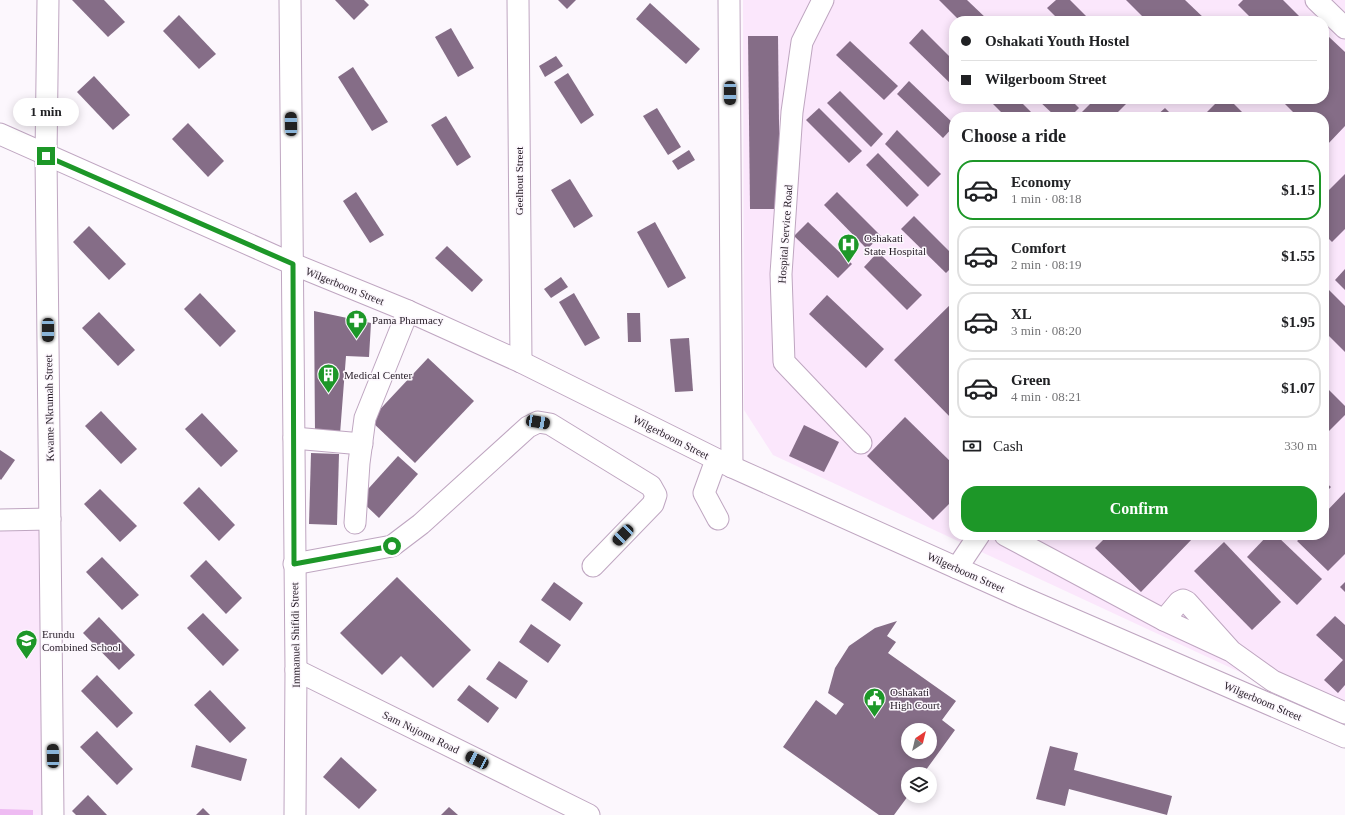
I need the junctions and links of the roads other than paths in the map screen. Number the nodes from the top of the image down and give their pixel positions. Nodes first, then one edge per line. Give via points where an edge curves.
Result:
1 (48, 0) edge
2 (290, 0) edge
3 (518, 0) edge
4 (729, 0) edge
5 (823, 0) edge
6 (1316, 0) edge
7 (1345, 28) edge
8 (0, 134) edge
9 (46, 156) junction
10 (293, 264) junction
11 (408, 311) junction
12 (521, 362) junction
13 (294, 438) junction
14 (861, 443) dead end
15 (362, 444) junction
16 (724, 463) junction
17 (50, 519) junction
18 (718, 519) dead end
19 (0, 520) edge
20 (355, 523) dead end
21 (976, 540) edge
22 (1014, 540) edge
23 (294, 564) junction
24 (593, 566) dead end
25 (956, 568) junction
26 (296, 670) junction
27 (1345, 713) edge
28 (1345, 736) edge
29 (53, 815) edge
30 (294, 815) edge
31 (589, 815) edge

1 - 9 street, Kwame Nkrumah Street
2 - 10 street, Immanuel Shifidi Street
3 - 12 street, Geelhout Street
4 - 16 street
5 - 14 street, Hospital Service Road via 802,42 792,112 781,274 784,362
6 - 7 street
8 - 9 street, Wilgerboom Street
9 - 10 street, Wilgerboom Street
9 - 17 street, Kwame Nkrumah Street
10 - 11 street, Wilgerboom Street
10 - 13 street, Immanuel Shifidi Street
11 - 12 street, Wilgerboom Street
11 - 15 street via 365,418
12 - 16 street, Wilgerboom Street
13 - 15 street
13 - 23 street, Immanuel Shifidi Street
15 - 20 street
16 - 18 street via 704,494
16 - 25 street, Wilgerboom Street
17 - 19 street
17 - 29 street, Kwame Nkrumah Street
21 - 25 street
22 - 27 street via 1164,620 1230,651 1273,681
23 - 24 street via 392,546 421,524 528,427 538,422 550,424 651,486 656,495 653,504
23 - 26 street, Immanuel Shifidi Street
25 - 28 street, Wilgerboom Street
26 - 30 street, Immanuel Shifidi Street
26 - 31 street, Sam Nujoma Road

